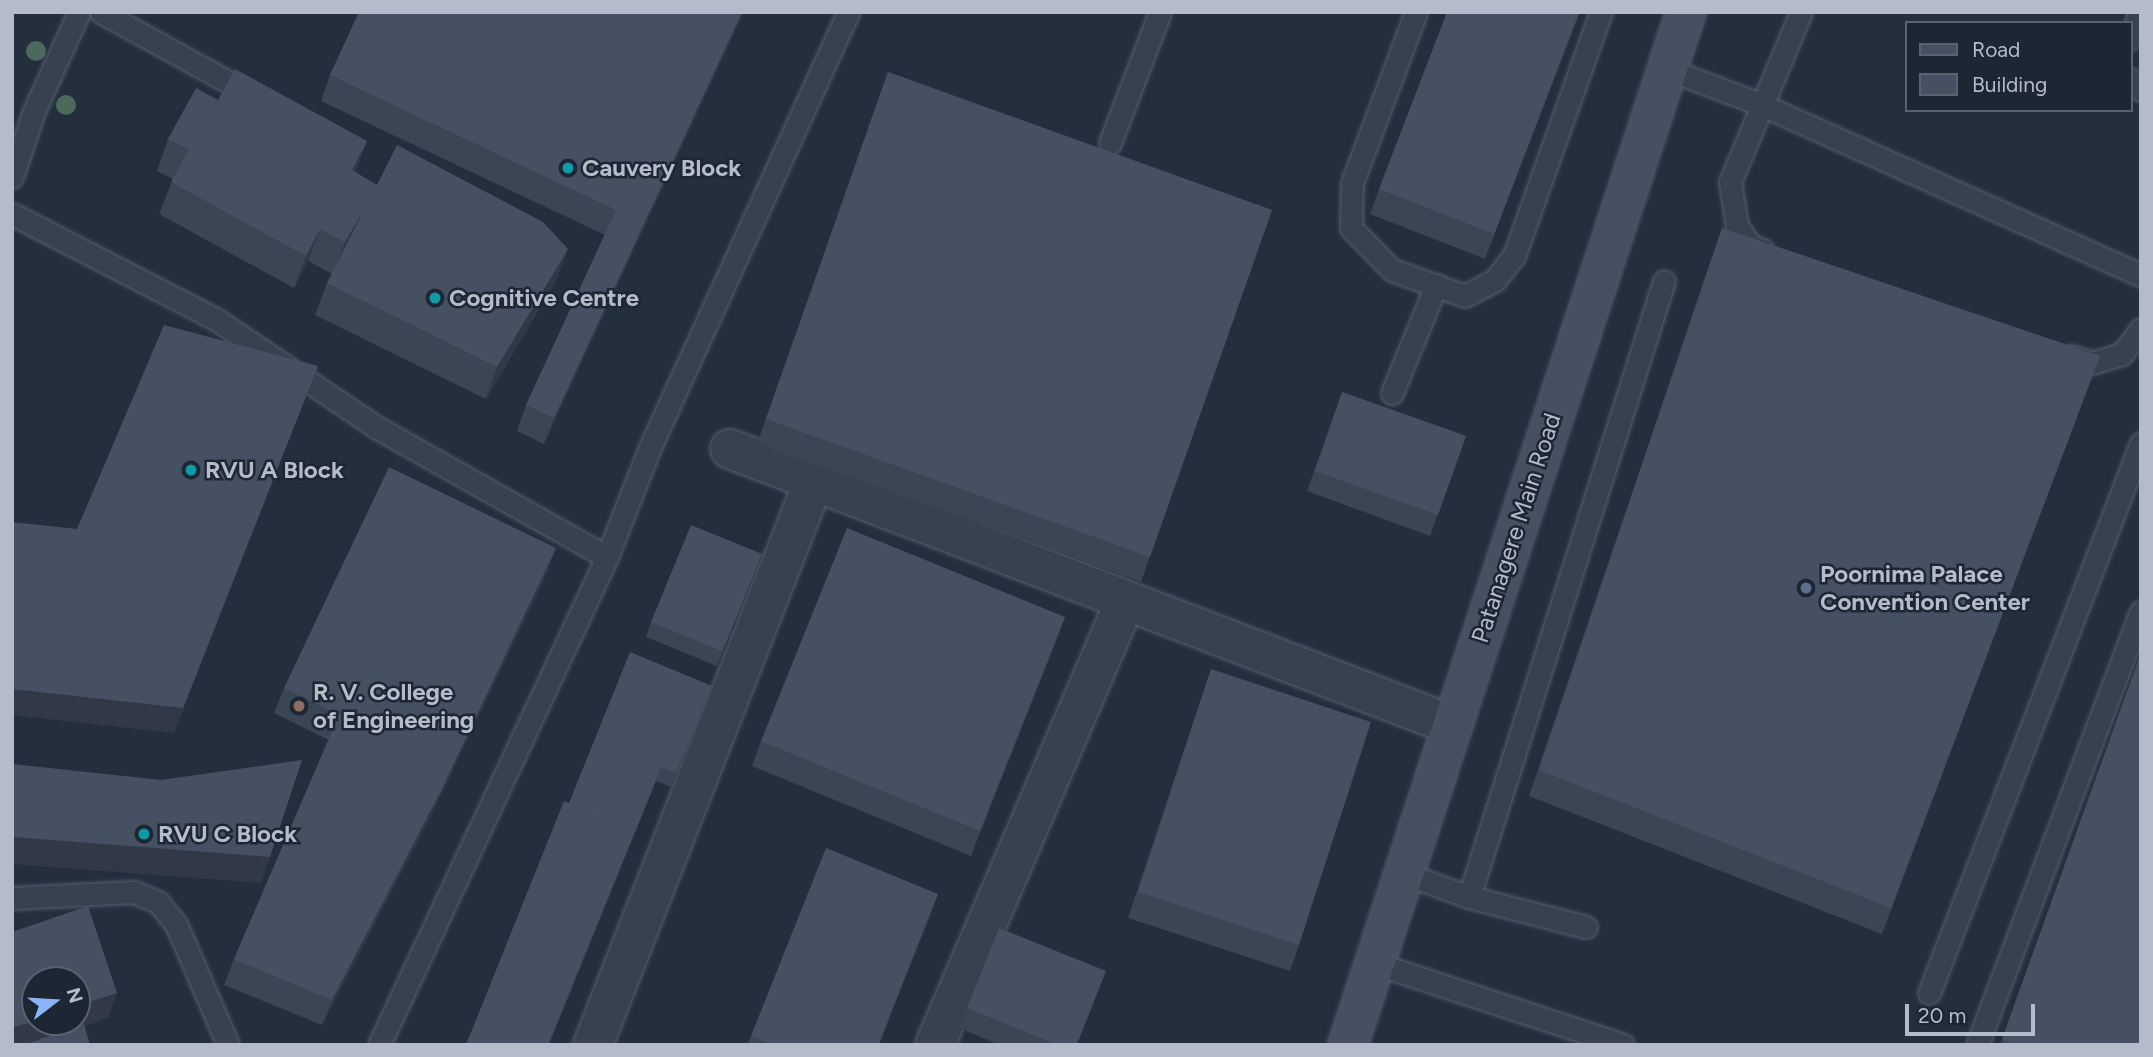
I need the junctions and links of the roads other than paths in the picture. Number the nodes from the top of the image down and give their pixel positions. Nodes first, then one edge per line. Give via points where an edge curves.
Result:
1 (79, 12) edge
2 (101, 12) edge
3 (848, 12) edge
4 (1160, 12) edge
5 (1416, 12) edge
6 (1601, 12) edge
7 (1686, 12) edge
8 (1801, 12) edge
9 (2140, 12) edge
10 (2132, 34) edge
11 (1667, 69) junction
12 (1760, 104) junction
13 (272, 106) edge
14 (1110, 143) dead end
15 (12, 177) edge
16 (12, 214) edge
17 (1790, 259) edge
18 (2141, 275) edge
19 (1664, 281) dead end
20 (1436, 285) junction
21 (2141, 329) edge
22 (2052, 349) edge
23 (1392, 393) dead end
24 (2141, 443) edge
25 (730, 449) dead end
26 (814, 481) junction
27 (607, 556) junction
28 (1126, 600) junction
29 (2141, 612) edge
30 (1451, 725) junction
31 (1403, 873) junction
32 (1469, 897) junction
33 (12, 898) edge
34 (1586, 927) dead end
35 (1374, 963) junction
36 (1929, 993) dead end
37 (228, 1045) edge
38 (379, 1045) edge
39 (593, 1045) edge
40 (935, 1045) edge
41 (1348, 1045) edge
42 (1623, 1045) edge
43 (1977, 1045) edge

1 - 15 lane via 34,111
2 - 13 lane
3 - 27 lane via 651,445
4 - 14 lane
5 - 20 lane via 1352,183 1351,228 1392,270
6 - 20 lane via 1514,256 1495,281 1465,296
7 - 11 street, Patanagere Main Road
8 - 12 lane
9 - 10 lane
11 - 12 lane
11 - 30 street, Patanagere Main Road
12 - 17 lane via 1730,182 1737,226 1751,246
12 - 18 lane
16 - 27 lane via 217,320 376,427
19 - 32 lane
20 - 23 lane
21 - 22 lane via 2122,355 2092,363
24 - 36 lane
25 - 26 street
26 - 28 street
26 - 39 street
27 - 38 lane
28 - 30 street
28 - 40 street
29 - 43 lane
30 - 31 street, Patanagere Main Road
31 - 32 lane
31 - 35 street, Patanagere Main Road
32 - 34 lane
33 - 37 lane via 134,892 158,902 176,924
35 - 41 street, Patanagere Main Road
35 - 42 lane

